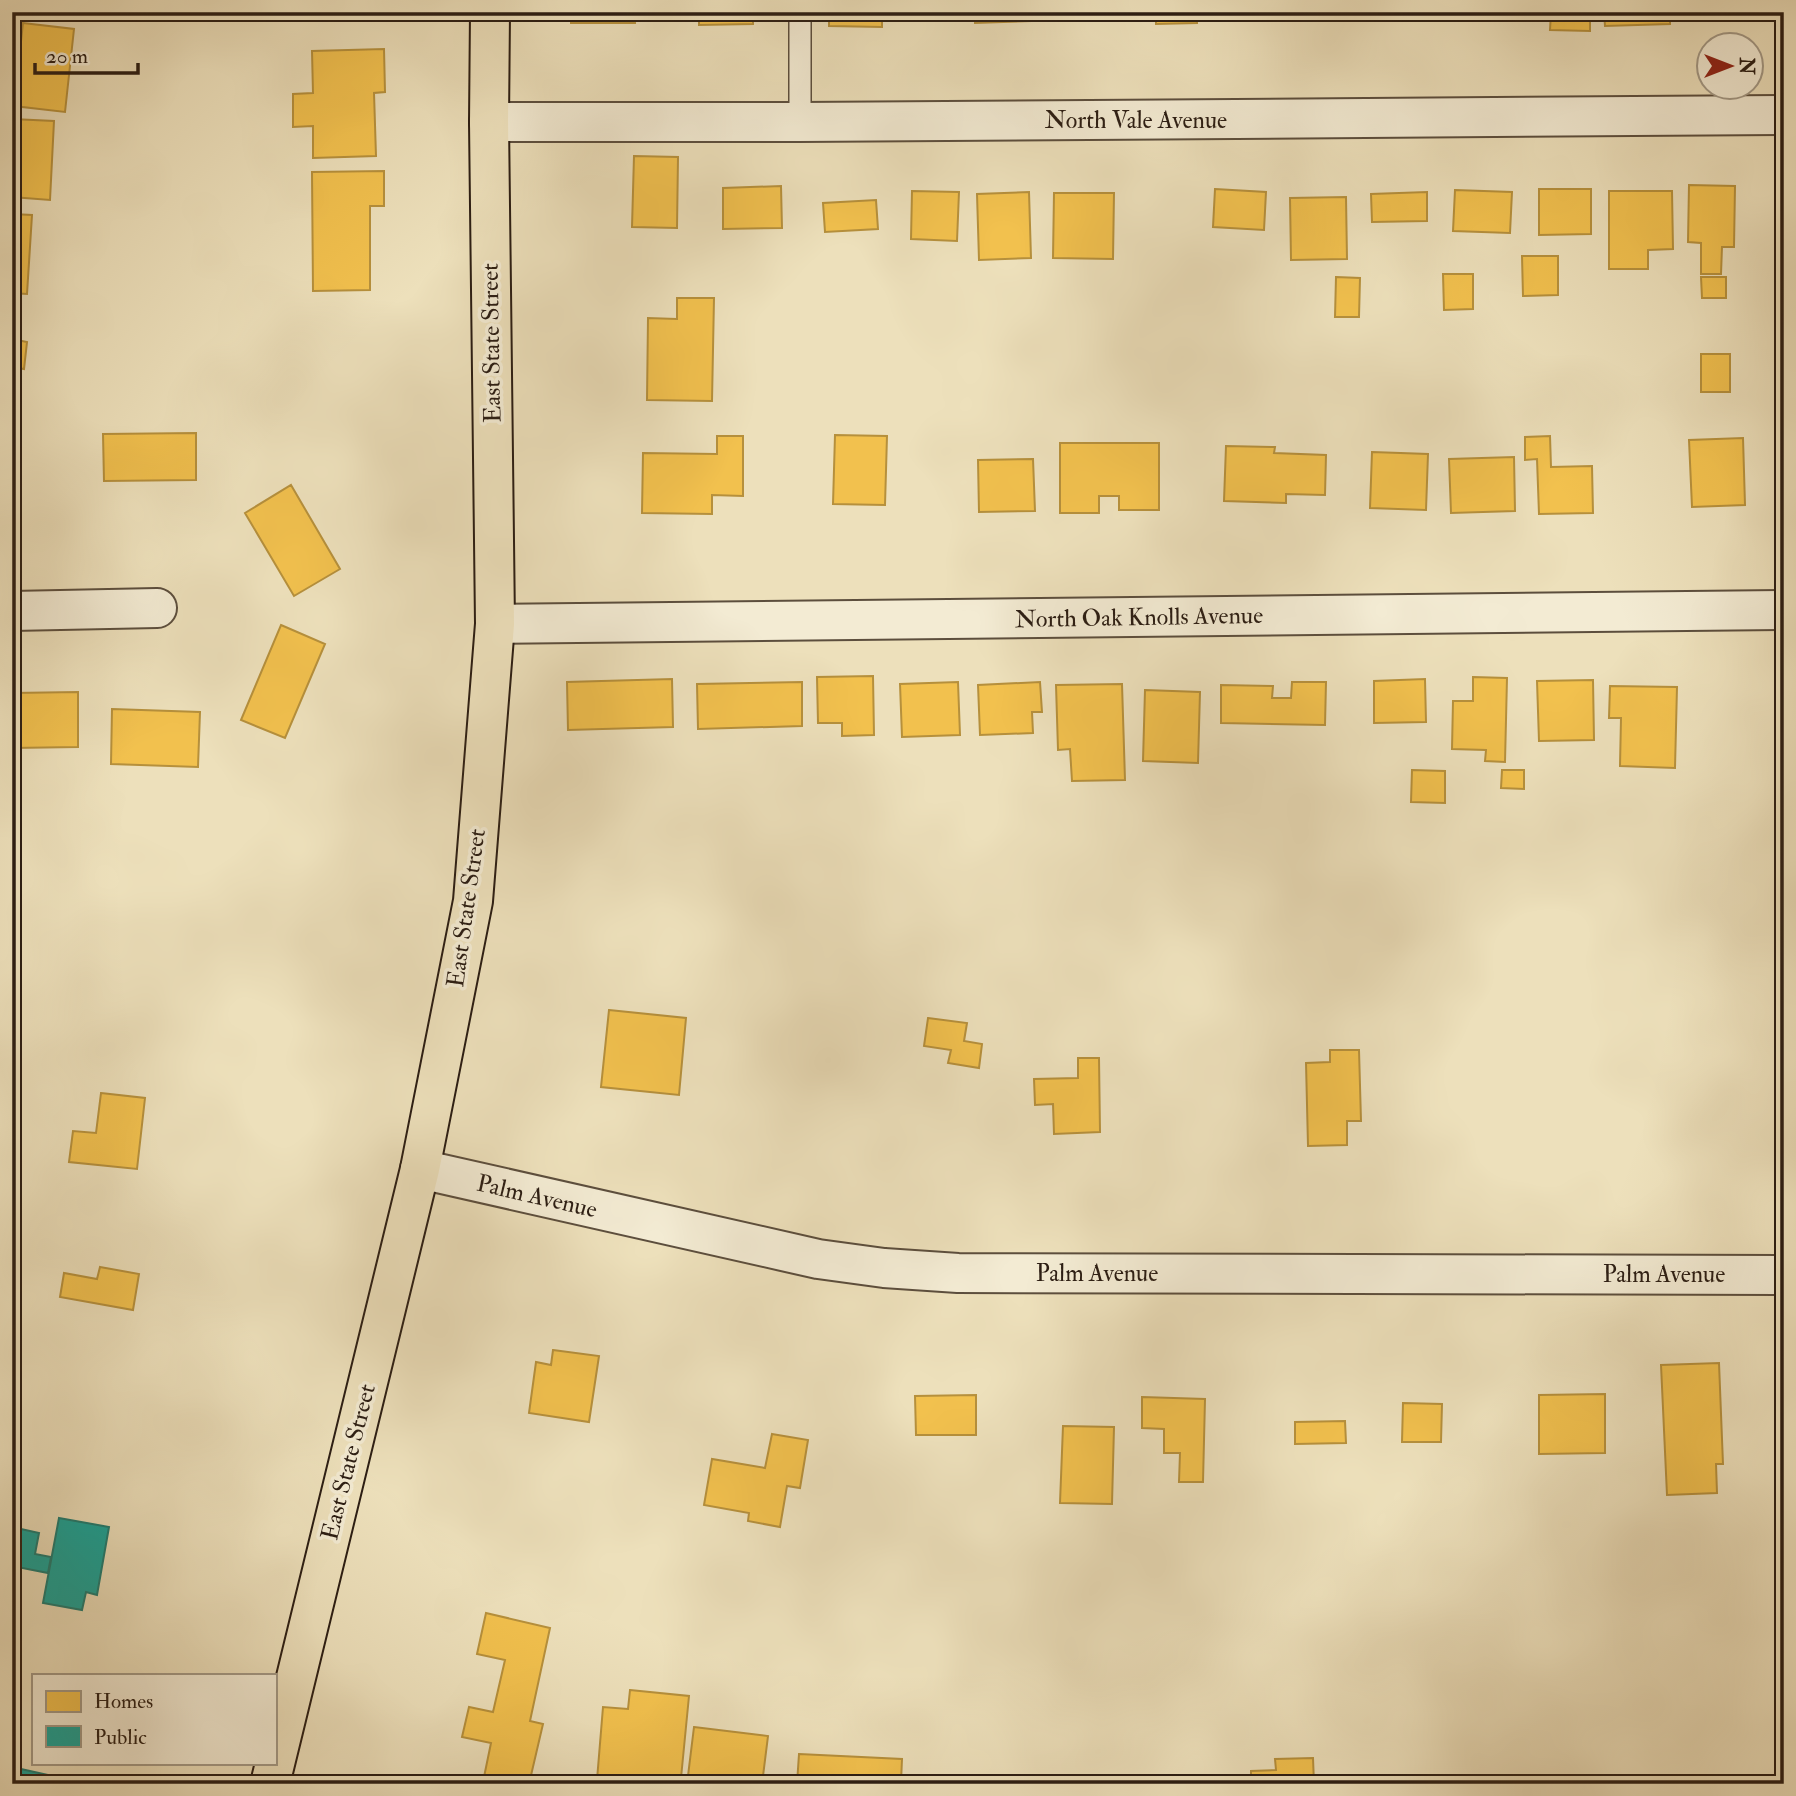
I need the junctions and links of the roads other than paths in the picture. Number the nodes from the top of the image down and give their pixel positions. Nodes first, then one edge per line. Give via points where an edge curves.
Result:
1 (490, 12) edge
2 (800, 12) edge
3 (1784, 115) edge
4 (489, 122) junction
5 (800, 122) junction
6 (157, 608) dead end
7 (1784, 610) edge
8 (12, 611) edge
9 (495, 624) junction
10 (420, 1169) junction
11 (1784, 1275) edge
12 (276, 1759) edge
13 (275, 1764) edge
14 (270, 1784) edge

1 - 4 main road, East State Street
2 - 5 lane
3 - 5 street, North Vale Avenue
4 - 5 street, North Vale Avenue
4 - 9 main road, East State Street
6 - 8 street
7 - 9 street, North Oak Knolls Avenue
9 - 10 main road, East State Street via 473,901
10 - 11 street, Palm Avenue via 818,1259 884,1268 958,1273
10 - 12 main road, East State Street
13 - 14 main road, East State Street

